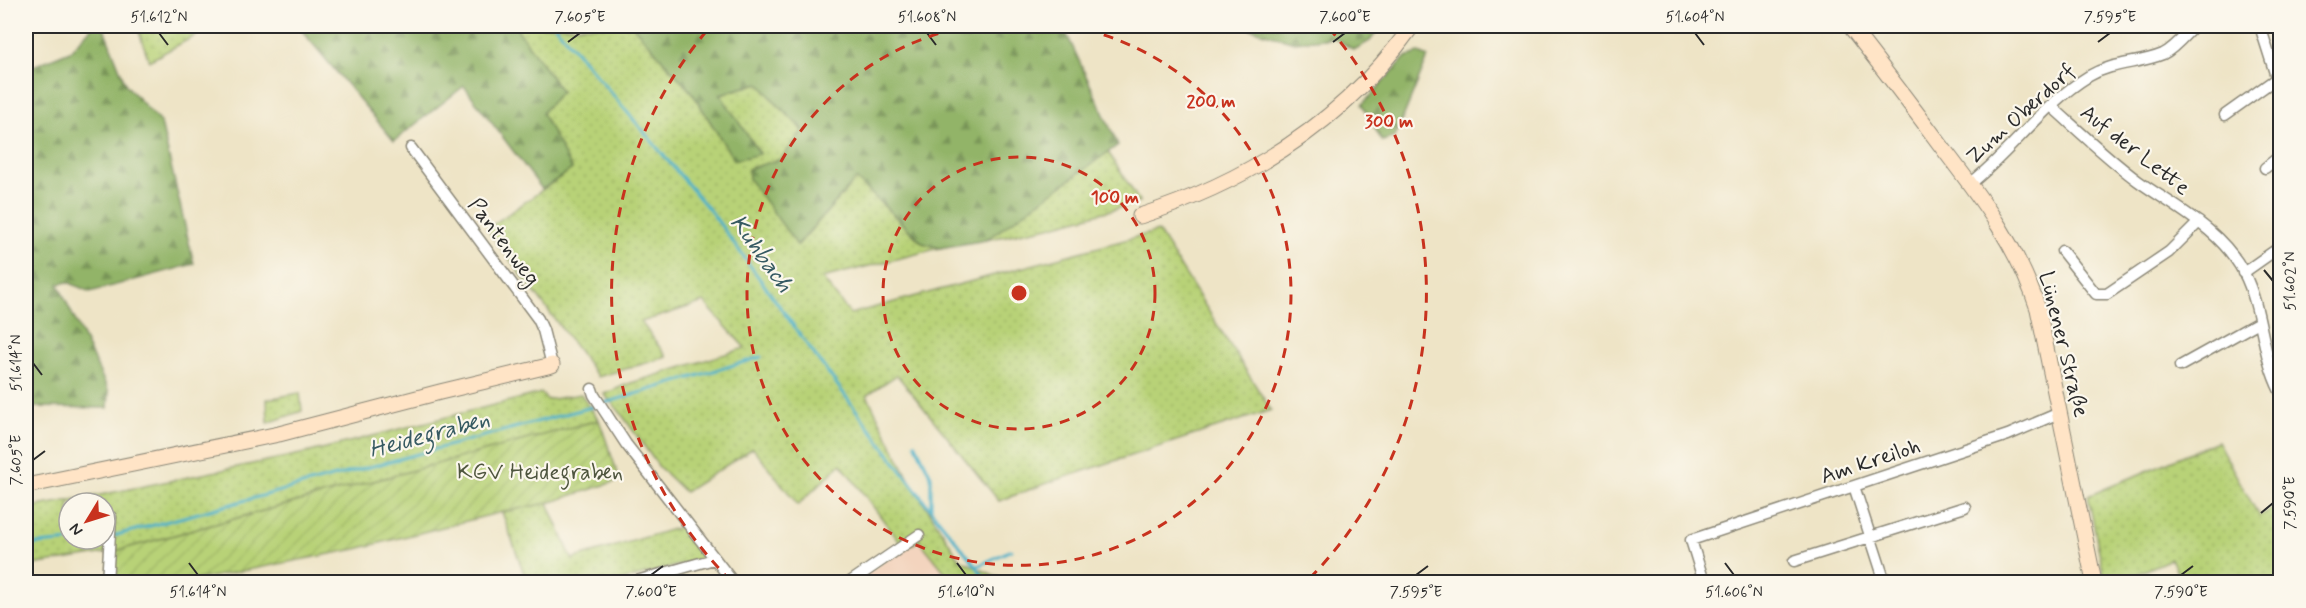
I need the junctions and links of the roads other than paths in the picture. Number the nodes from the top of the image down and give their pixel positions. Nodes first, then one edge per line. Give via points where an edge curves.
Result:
1 (1412, 26) edge
2 (1850, 26) edge
3 (2191, 26) edge
4 (2260, 26) edge
5 (2277, 78) junction
6 (2280, 89) edge
7 (2051, 106) junction
8 (2225, 115) dead end
9 (411, 148) dead end
10 (2280, 156) edge
11 (2265, 168) dead end
12 (1970, 184) junction
13 (1140, 216) dead end
14 (2199, 222) junction
15 (2280, 247) edge
16 (2062, 251) dead end
17 (2243, 273) junction
18 (2259, 322) junction
19 (552, 365) joint
20 (2180, 366) dead end
21 (2280, 391) edge
22 (594, 394) dead end
23 (2059, 413) junction
24 (26, 486) edge
25 (1854, 486) junction
26 (1965, 507) dead end
27 (919, 535) dead end
28 (1870, 536) junction
29 (109, 551) edge
30 (714, 559) junction
31 (1794, 561) dead end
32 (107, 582) edge
33 (633, 582) edge
34 (733, 582) edge
35 (849, 582) edge
36 (1704, 582) edge
37 (1885, 582) edge
38 (2094, 582) edge

1 - 13 main road via 1351,95 1282,150 1216,188
2 - 12 main road, Lünener Straße
3 - 7 street, Zum Oberdorf via 2167,52 2103,69
4 - 5 street
5 - 6 street
5 - 8 street
7 - 12 street, Zum Oberdorf
7 - 14 street, Auf der Lette via 2125,170
9 - 19 street, Pantenweg via 538,319
10 - 11 street
12 - 23 main road, Lünener Straße via 2009,241 2030,284
14 - 16 street, Auf der Lette via 2169,252 2107,294 2096,294
14 - 17 street, Auf der Lette via 2225,246
15 - 17 street
17 - 18 street, Auf der Lette
18 - 20 street
18 - 21 street, Auf der Lette
19 - 24 main road via 279,434
22 - 30 street via 626,444
23 - 25 street, Am Kreiloh via 2008,435
23 - 38 main road, Lünener Straße
25 - 28 street
25 - 36 street, Am Kreiloh via 1691,540
26 - 28 street
27 - 35 street
28 - 31 street
28 - 37 street
29 - 32 street
30 - 33 street
30 - 34 street

